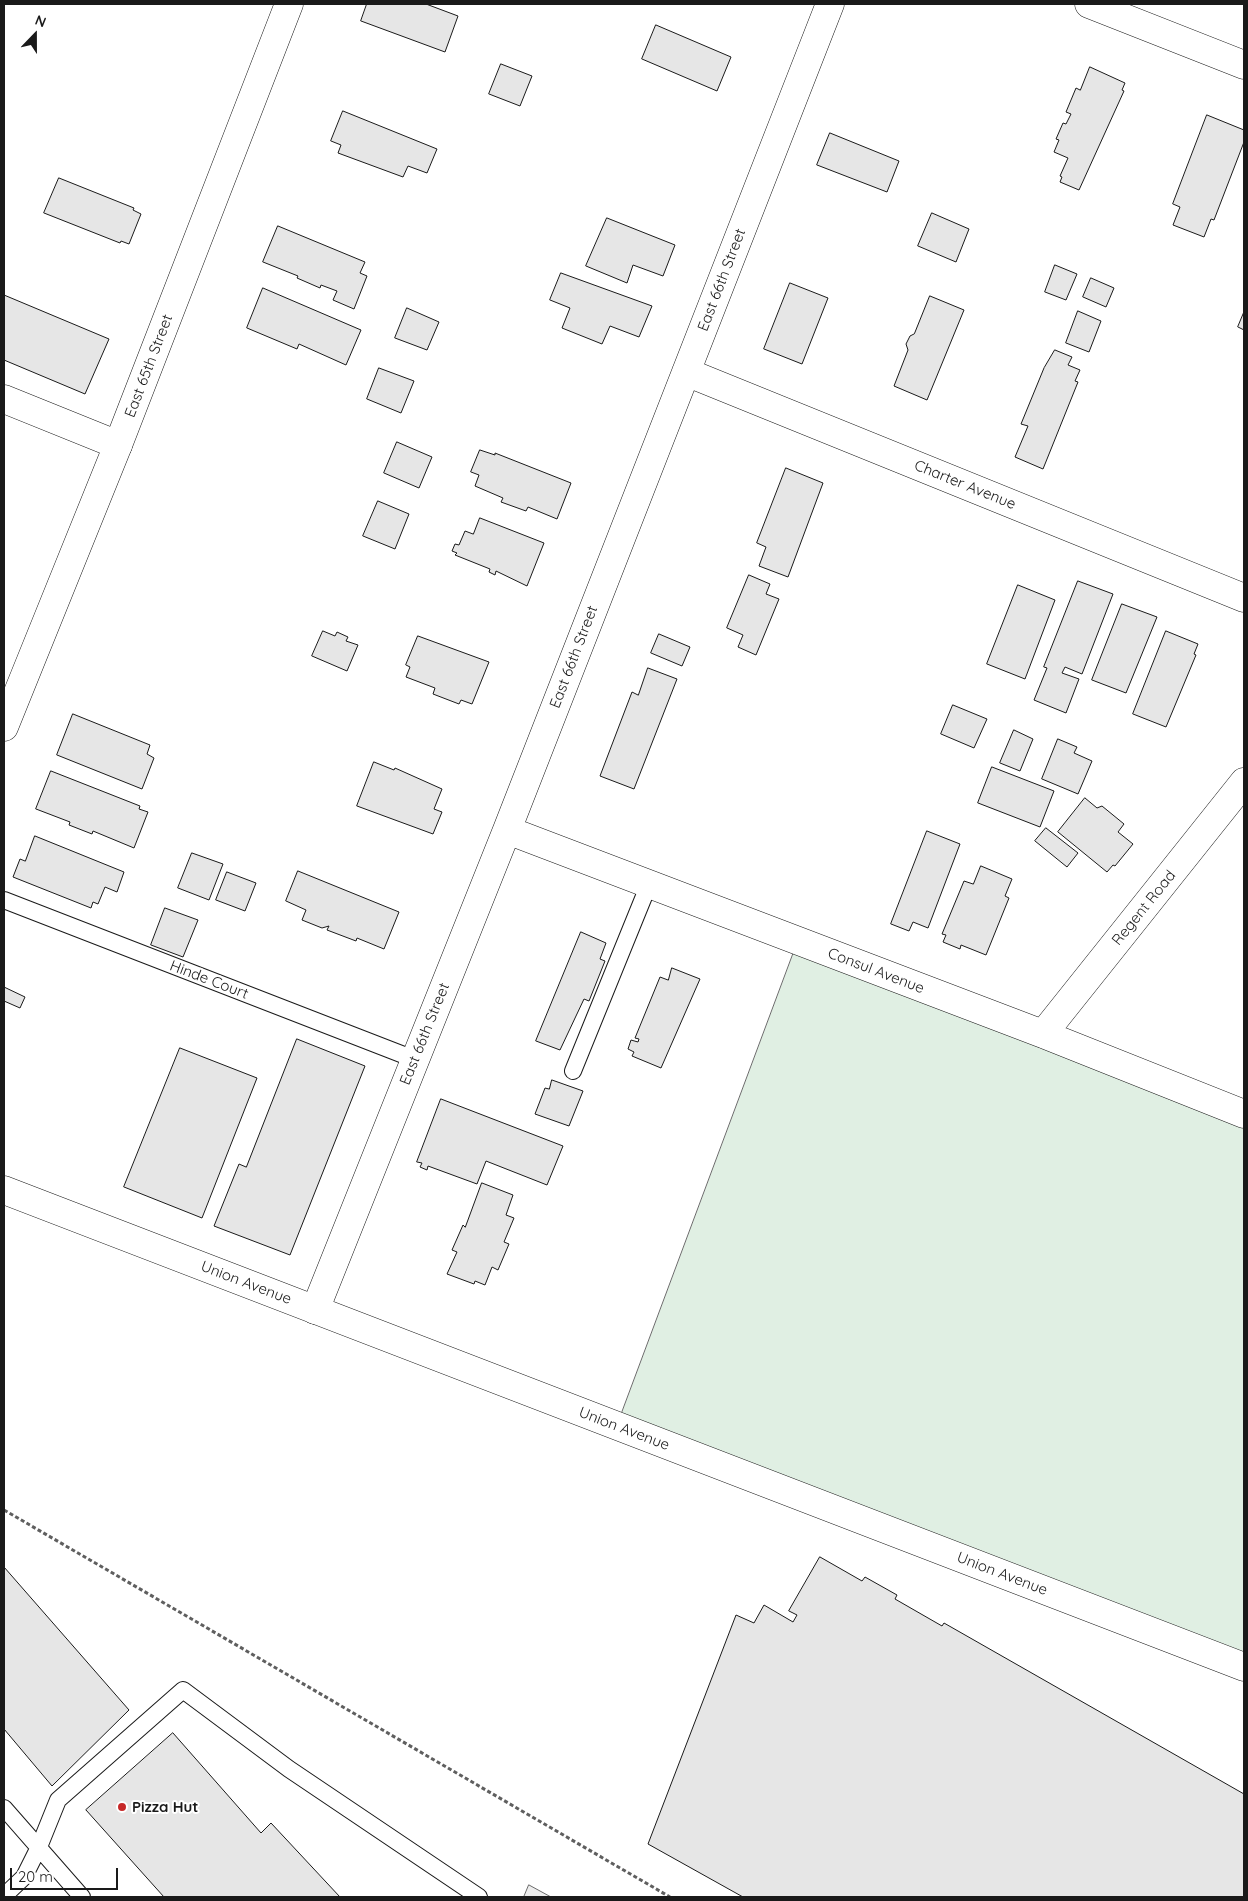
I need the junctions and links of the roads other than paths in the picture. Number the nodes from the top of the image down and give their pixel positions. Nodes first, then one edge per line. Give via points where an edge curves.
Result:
1 (289, 4) edge
2 (830, 4) edge
3 (1089, 4) edge
4 (1244, 65) edge
5 (686, 372) junction
6 (4, 399) edge
7 (118, 445) junction
8 (1244, 598) edge
9 (4, 727) edge
10 (1244, 782) edge
11 (507, 830) junction
12 (649, 884) junction
13 (4, 900) edge
14 (1043, 1034) junction
15 (414, 1059) junction
16 (572, 1071) dead end
17 (1244, 1114) edge
18 (4, 1190) edge
19 (315, 1310) junction
20 (1244, 1667) edge
21 (4, 1808) edge
22 (39, 1848) junction
23 (4, 1896) edge
24 (82, 1897) edge
25 (479, 1897) edge

1 - 7 street, East 65th Street
2 - 5 street, East 66th Street
3 - 4 street
5 - 8 street, Charter Avenue
5 - 11 street, East 66th Street
6 - 7 street
7 - 9 street, East 65th Street
10 - 14 street, Regent Road
11 - 12 street, Consul Avenue
11 - 15 street, East 66th Street
12 - 14 street, Consul Avenue
12 - 16 lane
13 - 15 lane, Hinde Court
14 - 17 street, Consul Avenue
15 - 19 street, East 66th Street
18 - 19 street, Union Avenue
19 - 20 street, Union Avenue
21 - 22 lane
22 - 23 lane via 24,1877
22 - 24 lane
22 - 25 lane via 58,1800 183,1690 289,1769

